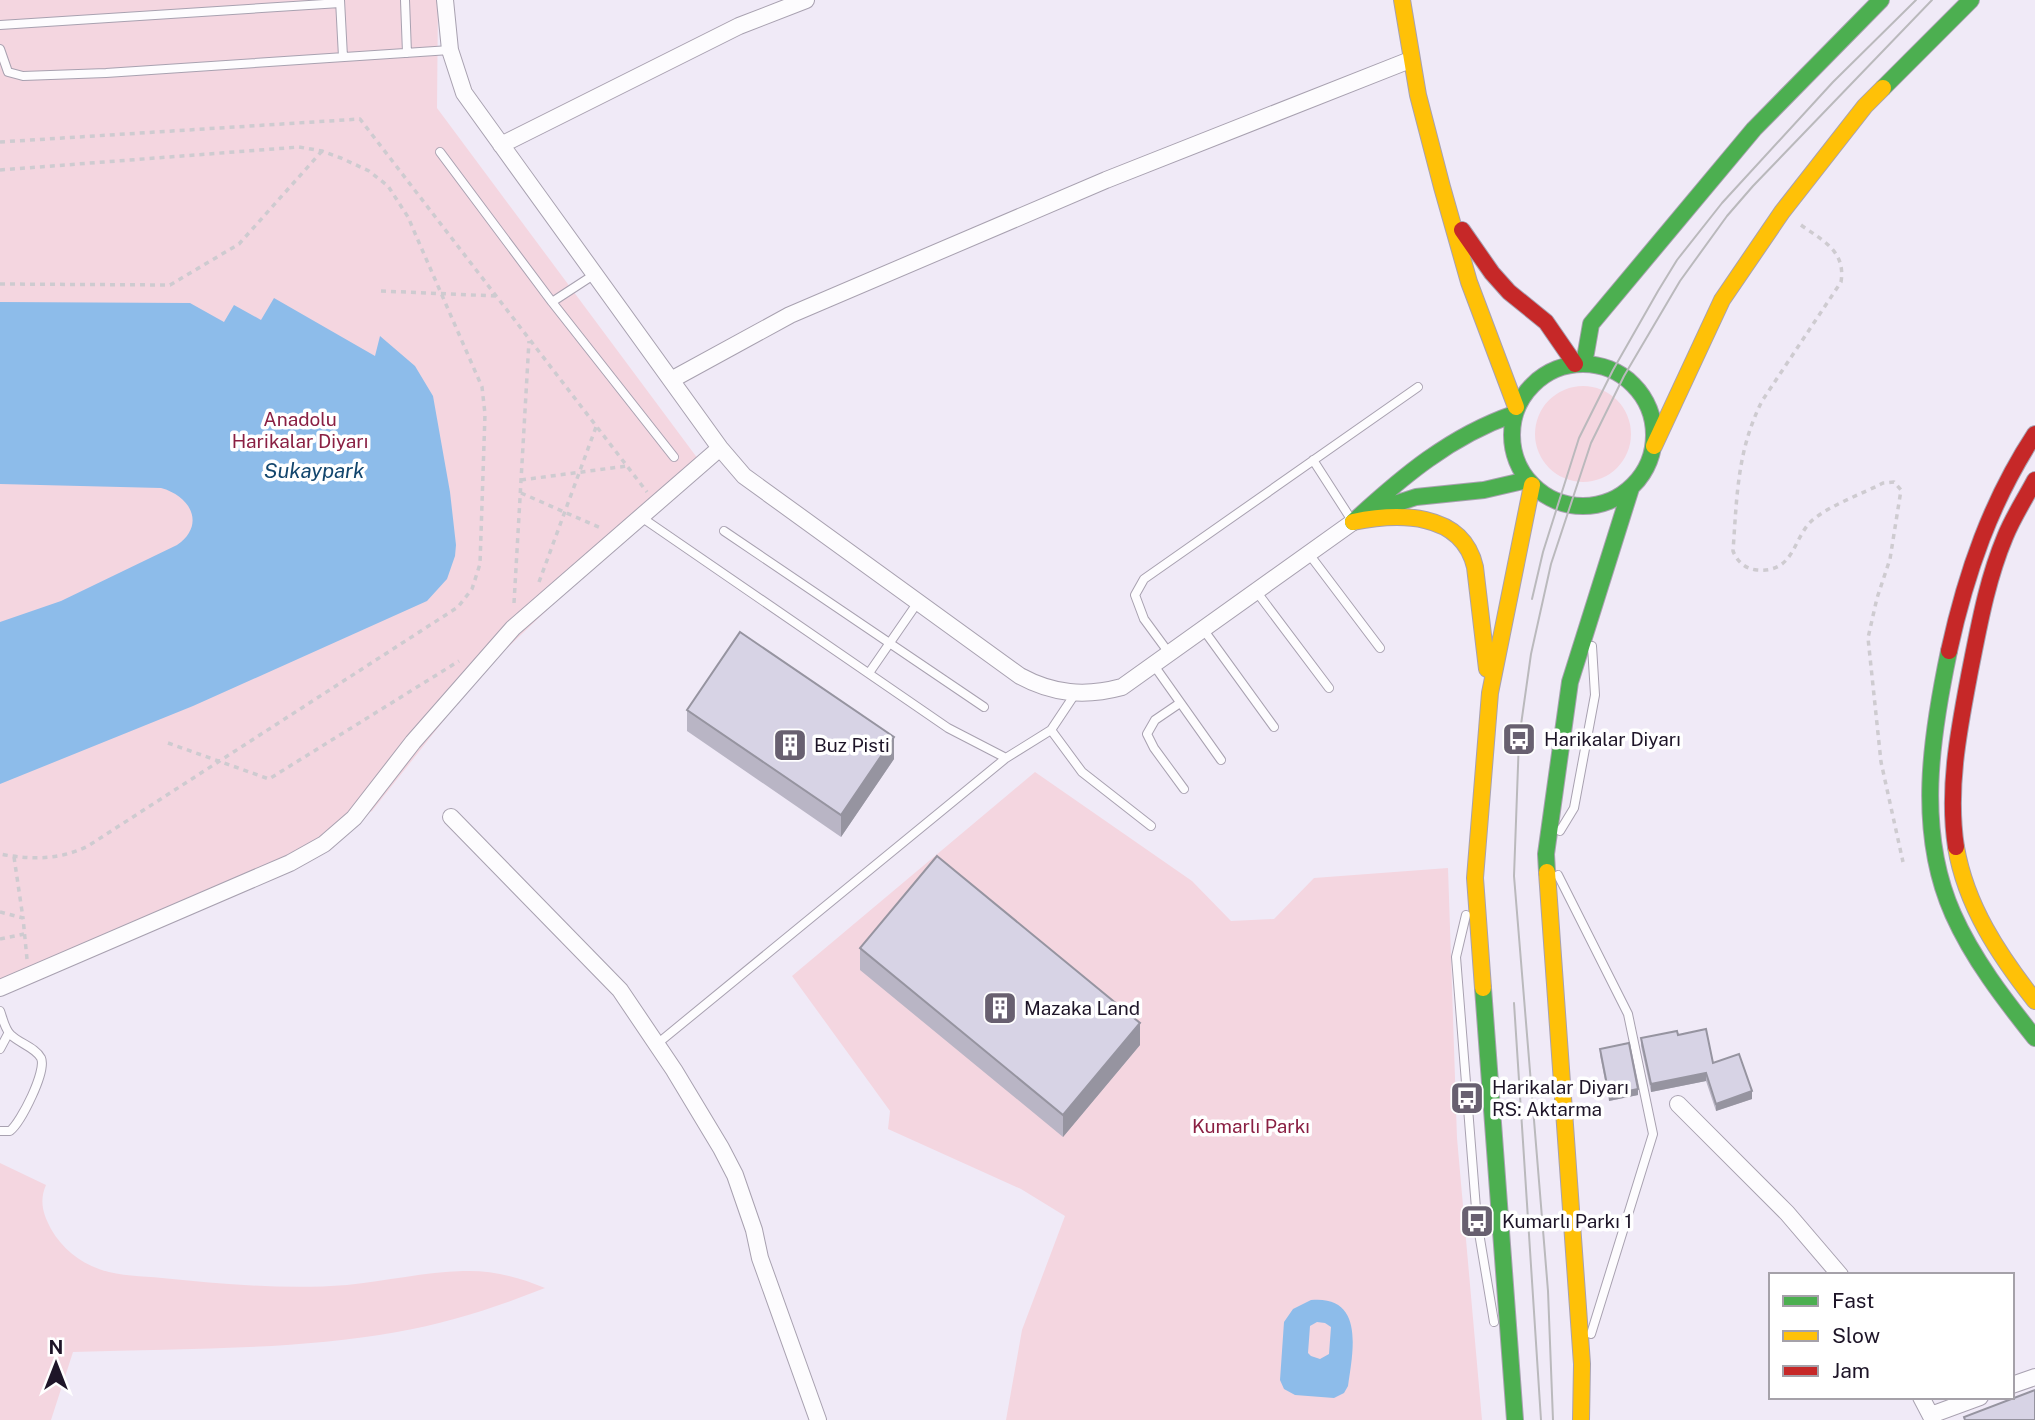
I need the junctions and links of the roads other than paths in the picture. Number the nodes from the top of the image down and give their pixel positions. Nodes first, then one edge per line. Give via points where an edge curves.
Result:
1 (405, 0) edge
2 (445, 0) edge
3 (806, 0) edge
4 (1402, 0) edge
5 (1881, 0) edge
6 (1971, 0) edge
7 (340, 1) edge
8 (0, 25) edge
9 (0, 49) edge
10 (450, 50) junction
11 (407, 53) junction
12 (343, 57) junction
13 (1410, 60) junction
14 (501, 145) junction
15 (440, 152) dead end
16 (1442, 187) junction
17 (594, 274) junction
18 (552, 302) junction
19 (1579, 364) junction
20 (671, 380) junction
21 (1418, 387) dead end
22 (1515, 411) junction
23 (2035, 434) edge
24 (1654, 446) junction
25 (720, 448) junction
26 (674, 457) dead end
27 (1313, 460) junction
28 (2035, 480) edge
29 (1529, 482) junction
30 (1631, 488) junction
31 (640, 517) junction
32 (1353, 522) junction
33 (724, 531) dead end
34 (1309, 554) junction
35 (1256, 591) junction
36 (918, 602) junction
37 (1591, 616) junction
38 (1203, 629) junction
39 (890, 642) junction
40 (1380, 648) dead end
41 (1169, 653) junction
42 (1153, 664) junction
43 (869, 673) junction
44 (1329, 688) dead end
45 (1490, 693) junction
46 (1075, 694) junction
47 (1180, 703) junction
48 (984, 707) dead end
49 (1274, 727) dead end
50 (1051, 730) junction
51 (1006, 758) junction
52 (1221, 760) dead end
53 (1184, 789) dead end
54 (450, 817) dead end
55 (1151, 826) dead end
56 (1546, 853) junction
57 (1475, 878) junction
58 (0, 988) edge
59 (2035, 1001) edge
60 (0, 1011) edge
61 (8, 1034) junction
62 (2035, 1038) edge
63 (657, 1044) junction
64 (0, 1049) edge
65 (1678, 1104) dead end
66 (0, 1131) edge
67 (1838, 1273) edge
68 (1495, 1326) dead end
69 (1499, 1339) dead end
70 (1582, 1364) junction
71 (2035, 1377) edge
72 (2014, 1384) edge
73 (1513, 1388) junction
74 (1922, 1399) edge
75 (1975, 1399) edge
76 (1932, 1418) edge
77 (818, 1420) edge
78 (1515, 1420) edge
79 (1581, 1420) edge

1 - 11 lane
2 - 10 street
3 - 14 street via 739,26
4 - 13 main road
5 - 19 main road via 1754,130 1591,324
6 - 24 main road via 1865,106 1782,212 1722,300
7 - 8 lane
7 - 12 lane
9 - 12 lane via 8,72 23,76
10 - 11 lane
10 - 14 street via 464,93
11 - 12 lane
13 - 16 main road via 1423,126
13 - 20 street via 1106,180 790,315
14 - 17 street
15 - 18 lane
16 - 19 main road via 1477,254 1509,292 1546,322
16 - 22 main road via 1469,282
17 - 18 lane
17 - 20 street
18 - 26 lane
19 - 22 main road via 1553,370 1535,381
19 - 24 main road via 1613,370 1640,392 1653,418
20 - 25 street
21 - 27 lane
22 - 29 main road via 1511,439
22 - 32 main road via 1489,421 1438,453
23 - 62 main road via 2000,495 1965,581 1944,674 1929,792 1931,833 1945,895 1976,957
24 - 30 main road via 1642,476
25 - 31 street
25 - 36 street via 744,476
27 - 32 lane
27 - 41 lane via 1144,579 1135,594 1144,619
28 - 59 main road via 2005,536 1982,609 1953,777 1954,829 1966,886 1984,927
29 - 30 main road via 1559,503 1583,506 1609,502
29 - 32 main road via 1416,497
29 - 45 main road
30 - 37 main road
31 - 43 lane
31 - 58 street via 513,628 413,742 354,818 324,844 290,863
32 - 34 street
32 - 45 main road via 1391,516 1424,519 1448,528 1465,543 1474,561
33 - 39 lane
34 - 35 street
34 - 40 lane
35 - 38 street
35 - 44 lane
36 - 39 lane
36 - 46 street via 1020,676
37 - 56 main road via 1570,682
37 - 56 lane via 1593,708 1574,808
38 - 41 street
38 - 49 lane
39 - 43 lane
39 - 48 lane
41 - 42 street
42 - 46 street via 1122,687
42 - 47 lane
43 - 51 lane via 948,728
45 - 57 main road
46 - 50 lane
47 - 52 lane
47 - 53 lane via 1155,720 1147,734
50 - 51 lane
50 - 55 lane via 1082,772
51 - 63 lane
54 - 63 street via 620,990
56 - 70 main road
56 - 70 lane via 1628,1013 1653,1134
57 - 68 lane via 1456,957 1477,1221
57 - 73 main road
60 - 61 lane
61 - 64 lane
61 - 66 lane via 40,1055 43,1062 18,1125
63 - 77 street via 735,1175
65 - 67 street via 1787,1213
69 - 73 lane
70 - 79 main road
71 - 72 street
73 - 78 main road
74 - 76 street
75 - 76 street

